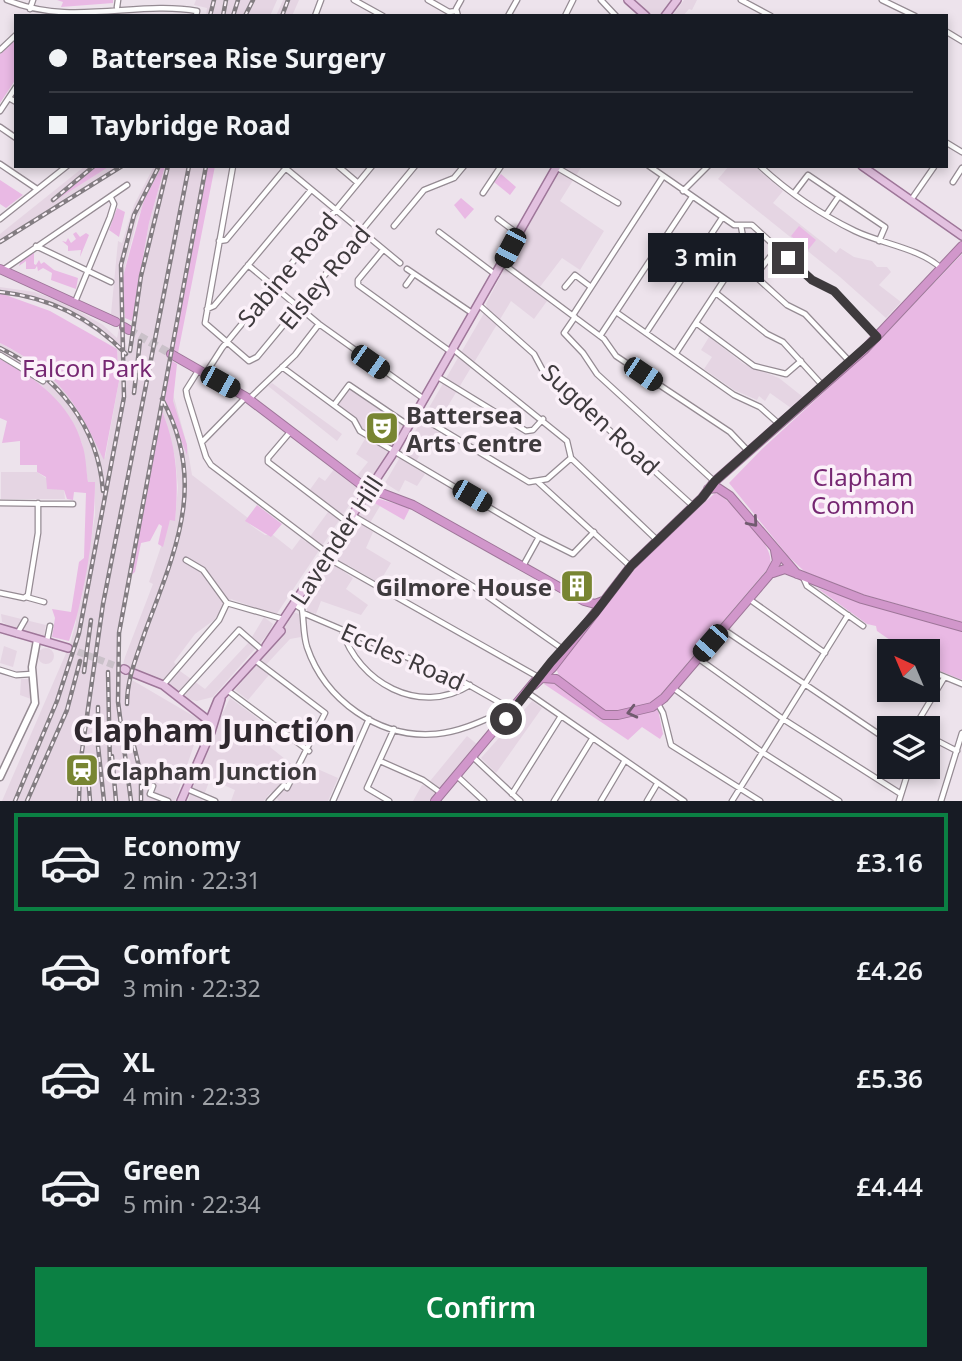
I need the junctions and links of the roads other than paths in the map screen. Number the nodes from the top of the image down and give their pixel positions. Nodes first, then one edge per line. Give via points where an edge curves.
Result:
1 (6, 0) edge
2 (33, 0) edge
3 (118, 0) edge
4 (354, 0) edge
5 (428, 0) edge
6 (461, 0) edge
7 (601, 0) edge
8 (628, 0) edge
9 (741, 0) edge
10 (882, 0) edge
11 (179, 3) edge
12 (117, 7) junction
13 (30, 9) junction
14 (196, 13) edge
15 (379, 14) edge
16 (457, 14) edge
17 (613, 14) edge
18 (644, 14) edge
19 (767, 14) edge
20 (911, 14) edge
21 (14, 37) edge
22 (0, 50) edge
23 (14, 90) edge
24 (9, 98) junction
25 (14, 101) edge
26 (0, 111) edge
27 (0, 164) edge
28 (54, 168) edge
29 (64, 168) edge
30 (233, 168) edge
31 (283, 168) edge
32 (285, 168) edge
33 (340, 168) edge
34 (370, 168) edge
35 (413, 168) edge
36 (462, 168) edge
37 (500, 168) edge
38 (556, 168) edge
39 (559, 168) edge
40 (651, 168) edge
41 (706, 168) edge
42 (763, 168) edge
43 (865, 168) edge
44 (933, 168) edge
45 (962, 168) edge
46 (58, 173) junction
47 (663, 178) junction
48 (953, 182) dead end
49 (358, 183) junction
50 (127, 185) dead end
51 (37, 189) junction
52 (311, 190) junction
53 (683, 191) junction
54 (795, 192) junction
55 (483, 193) dead end
56 (839, 196) junction
57 (692, 197) junction
58 (111, 198) junction
59 (911, 200) junction
60 (618, 203) dead end
61 (336, 211) junction
62 (826, 215) junction
63 (722, 218) junction
64 (0, 219) edge
65 (498, 219) dead end
66 (394, 226) dead end
67 (741, 226) junction
68 (361, 232) junction
69 (439, 232) dead end
70 (518, 234) junction
71 (962, 236) edge
72 (879, 241) junction
73 (219, 242) junction
74 (36, 246) junction
75 (962, 246) edge
76 (777, 248) junction
77 (383, 250) junction
78 (400, 263) dead end
79 (502, 263) junction
80 (248, 265) junction
81 (1, 269) edge
82 (407, 269) dead end
83 (942, 269) junction
84 (89, 272) junction
85 (414, 274) junction
86 (496, 275) junction
87 (111, 282) dead end
88 (406, 285) dead end
89 (273, 286) junction
90 (565, 287) dead end
91 (591, 287) junction
92 (716, 293) junction
93 (75, 302) junction
94 (478, 304) junction
95 (298, 307) junction
96 (207, 309) junction
97 (473, 313) junction
98 (616, 313) junction
99 (574, 316) junction
100 (696, 323) junction
101 (319, 324) junction
102 (123, 326) tunnel mouth
103 (646, 333) junction
104 (600, 336) junction
105 (877, 337) junction
106 (226, 343) junction
107 (452, 351) junction
108 (676, 353) junction
109 (171, 354) tunnel mouth
110 (0, 355) edge
111 (801, 361) junction
112 (850, 362) junction
113 (282, 367) junction
114 (202, 372) junction
115 (438, 377) junction
116 (43, 381) dead end
117 (823, 386) junction
118 (247, 398) junction
119 (425, 400) junction
120 (334, 405) junction
121 (416, 414) junction
122 (543, 419) junction
123 (409, 425) junction
124 (780, 425) junction
125 (290, 431) junction
126 (202, 442) junction
127 (393, 452) junction
128 (750, 453) junction
129 (572, 458) junction
130 (727, 474) junction
131 (538, 482) junction
132 (713, 486) junction
133 (370, 488) junction
134 (730, 496) junction
135 (0, 503) edge
136 (38, 503) junction
137 (73, 504) dead end
138 (693, 506) junction
139 (349, 518) junction
140 (594, 532) junction
141 (539, 537) junction
142 (657, 540) junction
143 (775, 550) junction
144 (325, 553) junction
145 (186, 560) dead end
146 (523, 566) junction
147 (631, 566) junction
148 (770, 574) junction
149 (800, 576) junction
150 (0, 593) edge
151 (26, 597) junction
152 (748, 599) junction
153 (584, 601) junction
154 (603, 601) junction
155 (44, 602) dead end
156 (228, 603) junction
157 (294, 603) junction
158 (303, 613) junction
159 (848, 615) junction
160 (590, 618) junction
161 (25, 620) dead end
162 (283, 621) junction
163 (50, 626) dead end
164 (863, 626) dead end
165 (962, 627) edge
166 (0, 628) edge
167 (341, 629) junction
168 (723, 629) junction
169 (16, 635) junction
170 (37, 640) junction
171 (47, 642) junction
172 (68, 648) tunnel mouth
173 (264, 648) junction
174 (564, 649) junction
175 (824, 653) junction
176 (698, 658) junction
177 (254, 659) junction
178 (0, 670) edge
179 (128, 671) tunnel mouth
180 (545, 672) junction
181 (33, 674) junction
182 (940, 676) edge
183 (944, 678) junction
184 (962, 684) edge
185 (163, 685) junction
186 (470, 685) junction
187 (804, 686) junction
188 (673, 688) junction
189 (227, 690) junction
190 (528, 692) junction
191 (178, 698) junction
192 (502, 704) junction
193 (658, 704) junction
194 (513, 710) junction
195 (502, 716) junction
196 (561, 716) junction
197 (921, 716) edge
198 (213, 719) junction
199 (369, 719) junction
200 (783, 719) junction
201 (394, 729) junction
202 (877, 733) edge
203 (962, 733) edge
204 (592, 739) junction
205 (940, 742) edge
206 (309, 751) junction
207 (957, 751) junction
208 (763, 752) junction
209 (473, 757) junction
210 (380, 761) junction
211 (624, 762) junction
212 (456, 776) junction
213 (0, 777) edge
214 (906, 779) edge
215 (657, 783) junction
216 (153, 786) dead end
217 (186, 789) junction
218 (740, 789) junction
219 (441, 793) junction
220 (512, 794) junction
221 (901, 794) junction
222 (168, 801) edge
223 (181, 801) edge
224 (215, 801) edge
225 (269, 801) edge
226 (333, 801) edge
227 (389, 801) edge
228 (435, 801) edge
229 (484, 801) edge
230 (520, 801) edge
231 (554, 801) edge
232 (601, 801) edge
233 (647, 801) edge
234 (684, 801) edge
235 (732, 801) edge
236 (760, 801) edge
237 (839, 801) edge
238 (899, 801) edge
239 (941, 801) edge

1 - 13 street
2 - 13 street
3 - 12 street
4 - 15 street
5 - 16 street
6 - 16 street
7 - 17 street
8 - 18 main road
9 - 19 street
10 - 20 street
11 - 12 street
11 - 14 street
12 - 13 street via 59,12
21 - 22 street
23 - 24 street
24 - 25 street
24 - 26 street
27 - 51 street
28 - 46 street
29 - 46 street
30 - 73 street
31 - 73 street via 226,240
32 - 52 street
33 - 49 street
34 - 49 street, Sabine Road
35 - 68 street, Elsley Road
36 - 66 street via 454,178 424,190
37 - 55 street
38 - 70 main road, Lavender Hill
39 - 60 street
40 - 47 street
41 - 53 street
42 - 54 street
43 - 59 main road
44 - 59 street
45 - 48 street
46 - 51 street
47 - 53 street
47 - 91 street
49 - 61 street, Sabine Road
50 - 58 street
51 - 64 street
52 - 61 street
52 - 80 street
53 - 57 street
54 - 56 street via 808,175
54 - 62 street
56 - 62 street
56 - 72 street via 885,227
57 - 63 street
57 - 98 street
58 - 74 street
58 - 84 street via 114,204
59 - 71 main road
61 - 68 street
61 - 89 street, Sabine Road
62 - 72 street
63 - 67 street
63 - 103 street
65 - 70 street
67 - 76 street via 752,225
67 - 92 street via 746,246
68 - 77 street
68 - 95 street, Elsley Road
69 - 86 street
70 - 79 main road, Lavender Hill
72 - 83 street via 922,256
73 - 96 street
74 - 81 street
74 - 84 street
75 - 83 highway
76 - 105 street via 812,280 834,291
76 - 112 street via 755,276 787,305 806,314
77 - 78 street
77 - 107 street via 358,285
79 - 86 main road, Lavender Hill
79 - 99 street
80 - 89 street
80 - 96 street
81 - 93 highway
82 - 85 street
83 - 105 highway
84 - 87 street
84 - 93 street
85 - 88 street
85 - 97 street
86 - 94 main road, Lavender Hill
89 - 95 street
89 - 106 street, Sabine Road
90 - 91 street via 575,275
91 - 99 street
92 - 100 street
92 - 111 street via 767,334 782,340
93 - 102 highway
94 - 97 main road, Lavender Hill
94 - 138 street, Sugden Road via 537,356 542,369
95 - 101 street
95 - 106 street, Elsley Road via 253,360
96 - 106 street via 205,324
97 - 107 main road, Lavender Hill
98 - 103 street
98 - 104 street
99 - 104 street
99 - 132 street via 565,337
100 - 108 street
100 - 111 street via 762,370 786,374
101 - 113 street
101 - 119 street
103 - 108 street
104 - 128 street via 616,356 730,432
105 - 112 highway
106 - 114 street, Sabine Road
107 - 115 main road, Lavender Hill
107 - 122 street
108 - 124 street
109 - 114 highway
110 - 116 street
111 - 117 street
112 - 117 highway
113 - 118 street
113 - 120 street
114 - 118 highway
114 - 126 street, Sabine Road via 186,390
115 - 119 main road, Lavender Hill
115 - 122 street via 526,431
117 - 124 highway
118 - 125 highway
118 - 126 street
119 - 121 main road, Lavender Hill
120 - 123 street via 349,385
120 - 127 street via 354,420 360,431
121 - 123 main road, Lavender Hill
121 - 131 street via 526,481
122 - 129 street via 570,444
123 - 127 main road, Lavender Hill
124 - 128 highway
125 - 133 highway
125 - 139 street via 268,462
126 - 144 street, Sabine Road via 211,465
127 - 133 main road, Lavender Hill
127 - 141 street
128 - 130 highway
129 - 131 street
129 - 142 street
130 - 132 highway
130 - 134 highway
131 - 140 street
132 - 134 highway
132 - 138 highway
133 - 139 main road, Lavender Hill
133 - 146 highway via 413,505
134 -> 143 highway
135 - 136 street
136 - 137 street
136 - 151 street via 38,533
138 - 142 highway
139 - 144 main road, Lavender Hill
139 - 174 street via 481,591
140 - 141 street via 573,554
140 - 147 street
141 - 146 street
142 - 147 highway
143 - 148 highway via 777,561
143 - 149 highway
144 - 157 main road, Lavender Hill
144 - 180 street, Sabine Road
145 - 156 street via 203,570
146 - 153 highway
147 - 154 highway
148 - 149 highway via 783,569
148 - 152 highway
149 - 159 street
149 - 165 highway
150 - 151 street
151 - 155 street
152 - 168 highway
152 - 175 street
153 - 154 highway
153 - 160 highway via 591,608
154 - 160 highway
156 - 162 street
156 - 185 street via 222,617
157 - 158 street
157 - 162 main road, Lavender Hill
158 - 167 street, Eccles Road
158 - 199 street via 305,638 318,671 341,700
159 - 164 street
159 - 175 street
160 - 174 highway
161 - 169 street
162 - 173 main road, Lavender Hill
163 - 171 street
166 - 169 main road
167 - 186 street, Eccles Road
167 - 186 street via 362,667 397,692 433,696
168 - 176 highway
168 - 187 street
169 - 170 main road
170 - 171 main road
170 - 181 street
171 - 172 main road
173 - 177 main road, Lavender Hill
173 - 191 street via 239,630
174 - 180 highway
175 - 187 street
176 - 188 highway
176 - 200 street
177 - 189 main road, Lavender Hill
177 - 206 street via 325,713
178 - 181 street
179 - 185 main road
180 - 190 highway
193 -> 180 highway via 604,715
181 - 213 street via 34,703
182 - 183 street
183 - 184 street
183 - 197 street
185 - 191 main road
186 - 192 street, Eccles Road
187 - 200 street
187 - 202 street
188 - 193 highway
188 - 208 street
189 - 198 main road, Lavender Hill
189 - 206 street
190 - 194 highway
190 - 196 street
191 - 198 main road
192 - 194 street, Eccles Road
192 - 195 street
193 - 218 street via 670,743
194 - 195 highway
195 - 201 street via 442,733
195 - 209 highway
196 - 204 street
196 - 220 street
198 - 217 main road
199 - 201 street
199 - 226 street
200 - 208 street
200 - 221 street
201 - 210 street
203 - 207 street
204 - 211 street
204 - 231 street
205 - 207 street
206 - 225 street via 286,786
207 - 239 street
208 - 218 street
208 - 237 street
209 - 212 highway
209 - 220 street
210 - 219 street
210 - 227 street via 367,790
211 - 215 street
211 - 232 street
212 - 219 highway
212 - 229 street
214 - 221 street
215 - 233 street
215 - 234 street
216 - 222 street via 150,794
217 - 223 main road
217 - 224 street
218 - 235 street
218 - 236 street
219 - 228 highway
220 - 230 street
221 - 238 street

